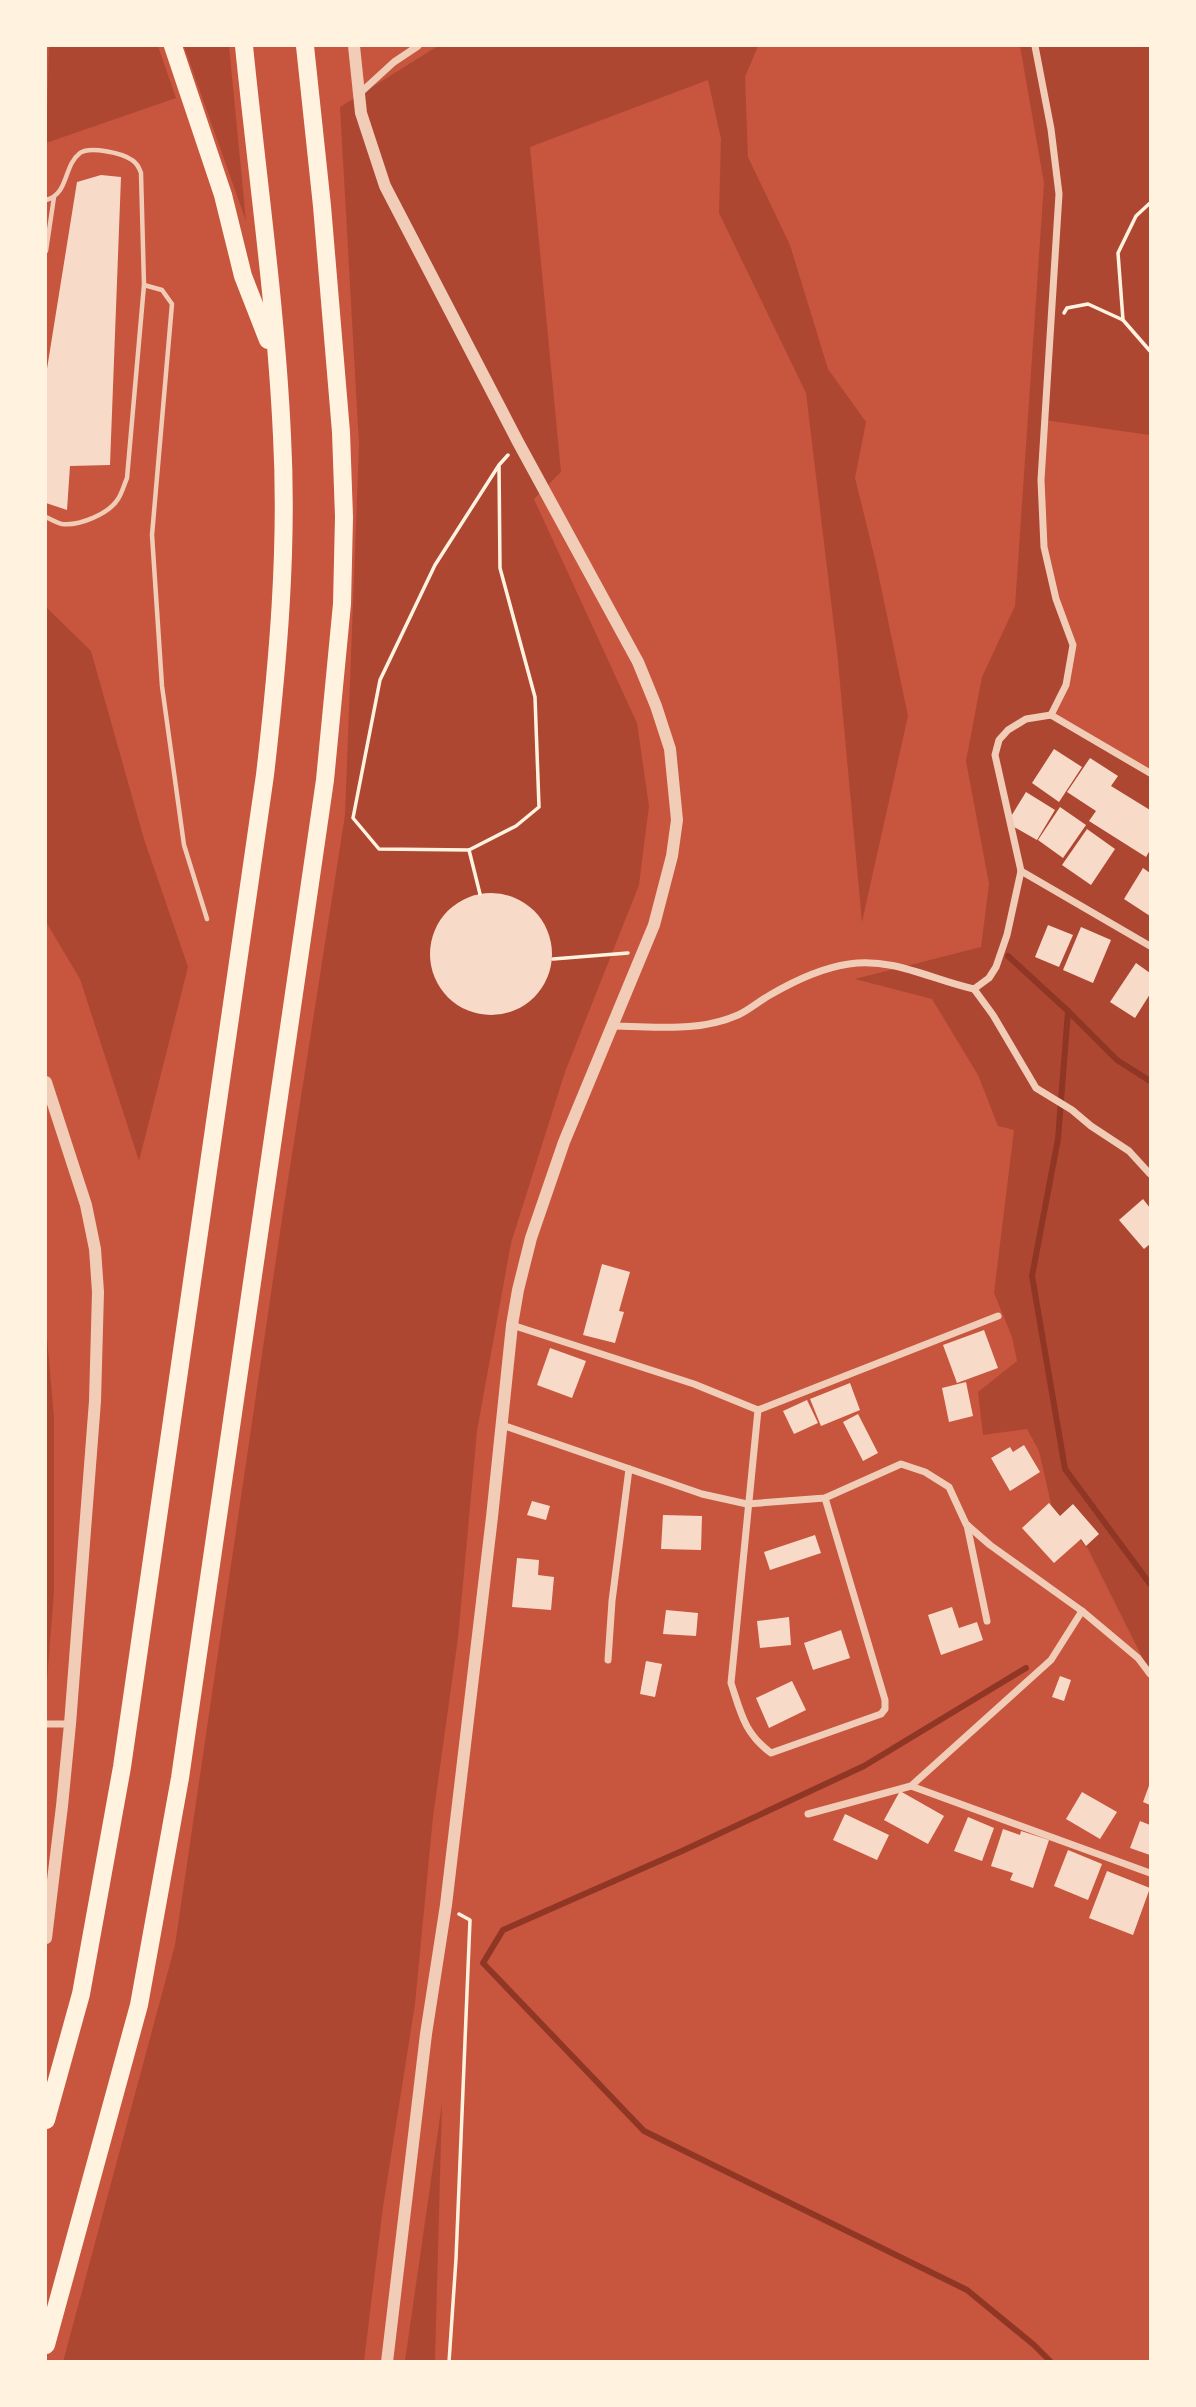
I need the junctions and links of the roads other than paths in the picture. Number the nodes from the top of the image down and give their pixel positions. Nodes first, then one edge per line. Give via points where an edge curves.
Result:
1 (173, 46) edge
2 (244, 46) edge
3 (305, 46) edge
4 (316, 46) edge
5 (354, 46) edge
6 (418, 46) edge
7 (1035, 46) edge
8 (310, 92) junction
9 (358, 94) junction
10 (54, 197) junction
11 (46, 200) edge
12 (46, 251) edge
13 (144, 285) junction
14 (277, 363) junction
15 (46, 517) edge
16 (1051, 715) junction
17 (1150, 773) edge
18 (1021, 872) junction
19 (207, 919) dead end
20 (1150, 946) edge
21 (974, 989) junction
22 (610, 1026) junction
23 (46, 1082) edge
24 (1150, 1174) edge
25 (998, 1316) dead end
26 (512, 1325) junction
27 (758, 1410) junction
28 (502, 1425) junction
29 (629, 1469) junction
30 (825, 1498) junction
31 (747, 1504) junction
32 (967, 1524) junction
33 (1082, 1611) junction
34 (987, 1621) dead end
35 (608, 1660) dead end
36 (1150, 1674) edge
37 (46, 1724) edge
38 (70, 1724) junction
39 (911, 1786) junction
40 (808, 1814) dead end
41 (1150, 1874) edge
42 (46, 1938) edge
43 (46, 2120) edge
44 (46, 2345) edge
45 (387, 2361) edge

1 - 14 highway via 223,195 243,276
2 - 14 highway
3 - 8 highway
4 - 8 highway
5 - 9 street
6 - 9 street
7 - 16 street via 1059,194 1041,480 1044,547 1073,645 1066,685
8 - 44 highway via 337,363 344,517 326,767 161,1890 139,2005
9 - 22 street via 385,186 638,663 670,749 677,820 672,856 654,925
10 - 11 lane
10 - 12 lane
10 - 13 lane via 76,156 86,150 127,157 136,163 141,173
13 - 15 lane via 127,478 118,499 100,514 62,524
13 - 19 lane via 162,290 172,304 152,535 162,687 180,818
14 - 43 highway via 283,566 265,775 120,1780 81,1994
16 - 17 street
16 - 18 street via 1017,723 999,740 995,755
18 - 20 street
18 - 21 street via 996,967
21 - 22 street via 902,967 850,963 799,979 717,1022 697,1027
21 - 24 street via 1036,1088 1129,1151
22 - 26 street via 546,1192
23 - 38 street via 86,1205 98,1292 95,1401
25 - 27 street
26 - 27 street via 694,1384
26 - 28 street
27 - 31 street
28 - 29 street
28 - 45 street
29 - 31 street
29 - 35 street
30 - 31 street
30 - 31 street via 885,1709 771,1753 745,1726 731,1683
30 - 32 street via 901,1464 949,1487
32 - 33 street
32 - 34 street
33 - 36 street via 1138,1658
33 - 39 street via 1051,1660
37 - 38 street
38 - 42 street
39 - 40 street
39 - 41 street

